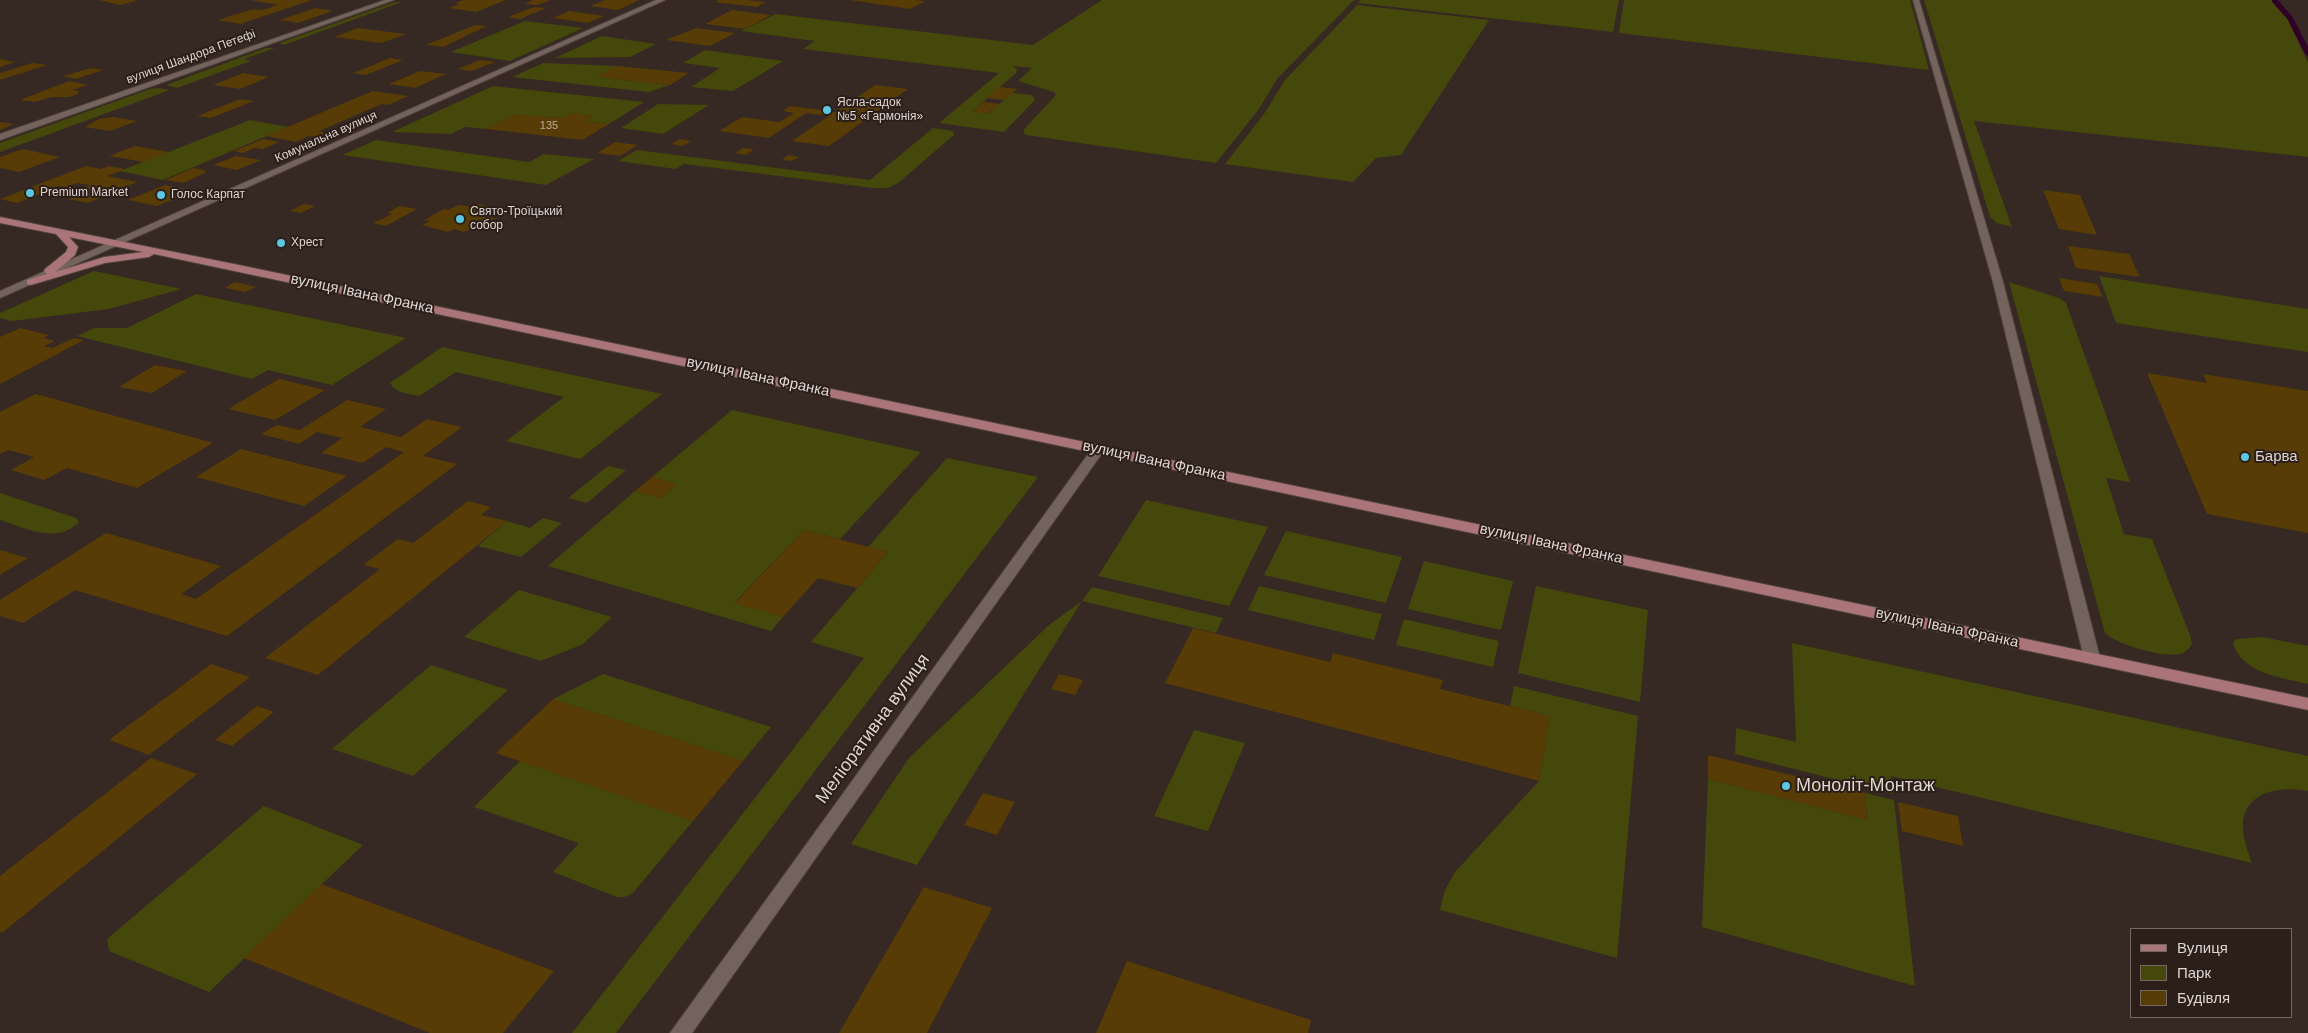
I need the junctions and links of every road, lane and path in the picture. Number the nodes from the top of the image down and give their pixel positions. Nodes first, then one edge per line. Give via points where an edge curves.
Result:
1 (391, 0) edge
2 (662, 0) edge
3 (1916, 0) edge
4 (0, 137) edge
5 (0, 220) edge
6 (57, 231) junction
7 (119, 244) junction
8 (176, 255) junction
9 (31, 282) junction
10 (0, 295) edge
11 (1099, 449) junction
12 (2092, 658) junction
13 (2308, 704) edge
14 (680, 1033) edge

1 - 4 street, вулиця Шандора Петефі
2 - 7 street, Комунальна вулиця
3 - 12 street via 1998,282
5 - 6 main road, вулиця Івана Франка
6 - 7 main road, вулиця Івана Франка
6 - 9 main road via 70,241 73,246 71,253 54,269
7 - 8 main road, вулиця Івана Франка
7 - 9 street, Комунальна вулиця
8 - 9 main road via 104,260
8 - 11 main road, вулиця Івана Франка
9 - 10 street, Комунальна вулиця
11 - 12 main road, вулиця Івана Франка
11 - 14 street, Меліоративна вулиця
12 - 13 main road, вулиця Івана Франка

